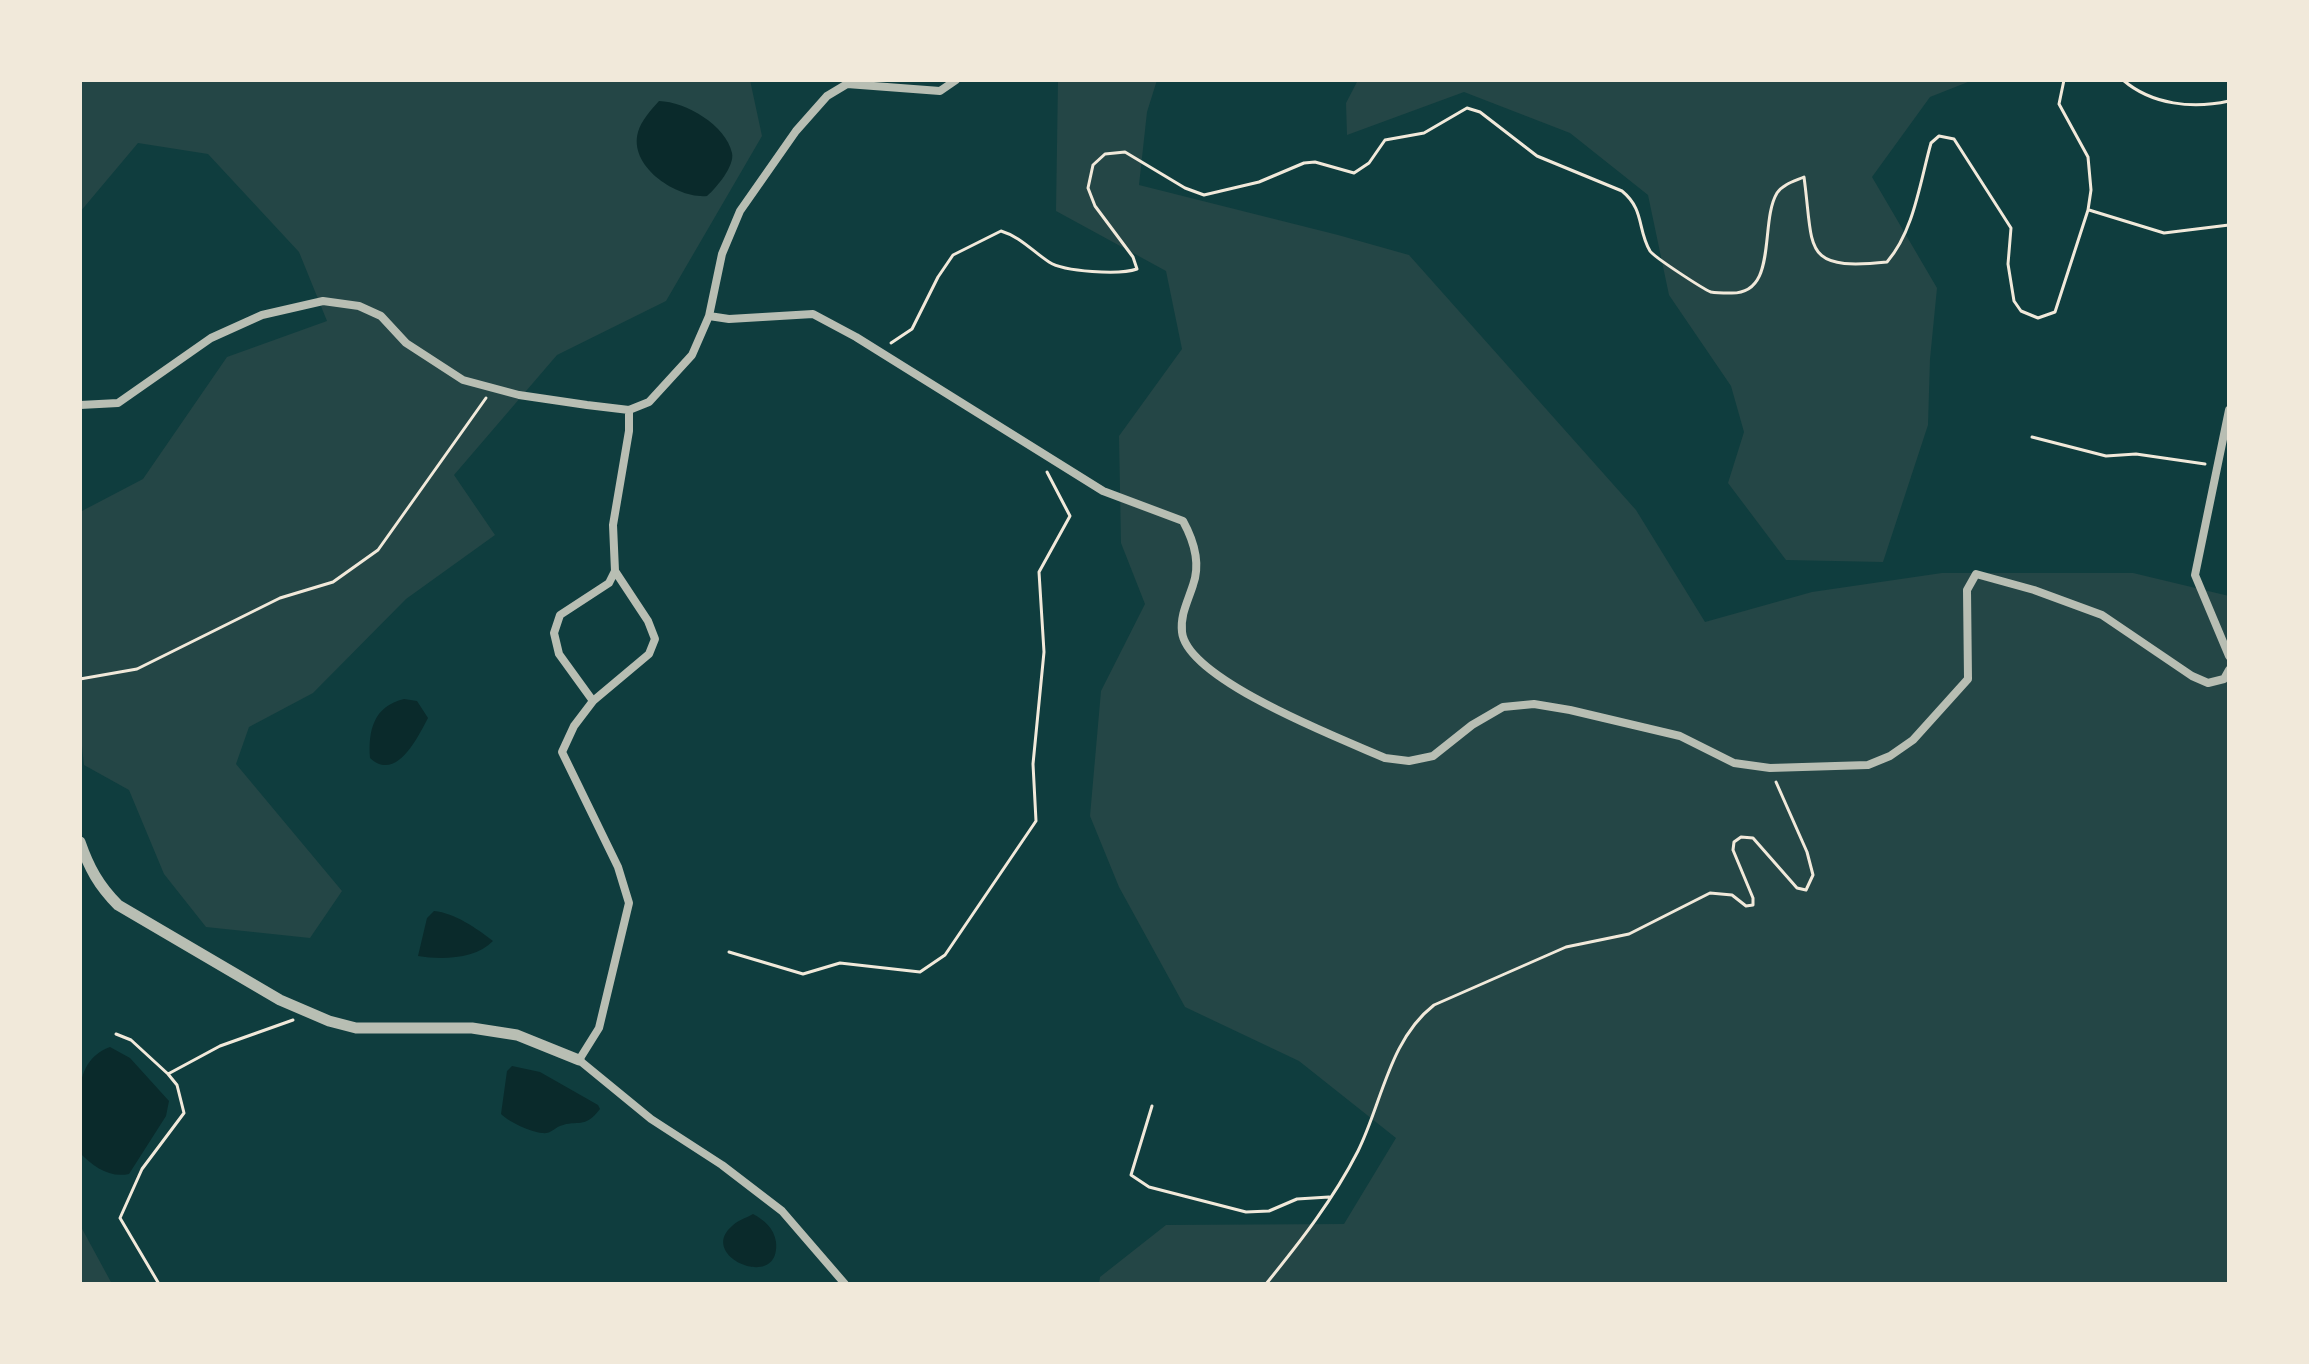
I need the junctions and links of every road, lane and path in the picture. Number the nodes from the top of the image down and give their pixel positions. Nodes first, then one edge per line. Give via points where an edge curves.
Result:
1 (956, 80) edge
2 (2064, 80) edge
3 (2123, 80) edge
4 (2229, 101) edge
5 (2088, 210) junction
6 (2229, 225) edge
7 (709, 316) junction
8 (875, 349) junction
9 (493, 388) junction
10 (80, 405) edge
11 (629, 410) junction
12 (2229, 410) edge
13 (2032, 437) dead end
14 (1036, 451) junction
15 (2217, 465) junction
16 (615, 571) junction
17 (2229, 656) edge
18 (2229, 670) edge
19 (80, 679) edge
20 (593, 701) junction
21 (1770, 768) junction
22 (80, 842) edge
23 (729, 952) dead end
24 (311, 1014) junction
25 (116, 1034) dead end
26 (579, 1060) junction
27 (168, 1074) junction
28 (1152, 1106) dead end
29 (1330, 1196) junction
30 (159, 1284) edge
31 (845, 1284) edge
32 (1266, 1284) edge

1 - 7 street via 940,91 847,84 827,96 740,211 722,254
2 - 5 path via 2059,104 2088,157
3 - 4 path via 2134,90 2169,103
5 - 6 path via 2164,233
5 - 8 path via 2055,312 2038,318 2021,311 2014,301 2008,264 2011,228 1954,139 1939,136 1931,143 1898,249 1887,262 1839,264 1823,259 1814,247 1804,177 1777,192 1762,269 1752,289 1712,292 1651,254 1640,214 1622,191 1537,156 1480,112 1467,108 1424,133 1385,140 1369,163 1354,173 1304,163 1259,182 1204,195 1125,152 1105,154 1093,165 1088,188 1137,269 1127,273 1059,267 1001,231 953,255 912,329
7 - 8 street via 813,314
7 - 11 street via 692,355 649,402
8 - 14 street
9 - 10 street via 463,380 406,343 381,316 359,306 323,301 262,315 211,338 118,403
9 - 11 street
9 - 19 path via 378,550 356,566 333,582 280,598 137,669
11 - 16 street via 613,525
12 - 15 street
13 - 15 path via 2106,456 2136,454
14 - 21 street via 1103,491 1183,521 1194,540 1196,559 1182,635 1213,671 1242,692 1385,758 1433,756 1503,707 1534,704 1680,736 1734,763
14 - 23 path via 1070,516 1039,572 1044,652 1033,764 1036,821 945,955 920,972 840,963 803,974
15 - 17 street via 2195,575
16 - 20 street via 655,639 649,654
16 - 20 street via 609,583 560,615 554,633 559,654
18 - 21 street via 2224,679 2208,683 2102,615 1976,574 1967,590 1968,679 1913,740 1868,765
20 - 26 street via 562,752 618,867 629,903 599,1028
21 - 29 path via 1807,852 1813,875 1806,890 1797,888 1753,838 1741,837 1733,850 1753,905 1710,893 1629,934 1566,947 1434,1005 1409,1030 1358,1151
22 - 24 street via 91,872 118,905
24 - 26 street via 356,1028 472,1028 517,1035
24 - 27 path via 220,1046
25 - 27 path via 131,1040
26 - 31 street via 651,1119 782,1211
27 - 30 path via 177,1085 184,1113 142,1169 120,1218
28 - 29 path via 1131,1175 1149,1187 1246,1212
29 - 32 path

